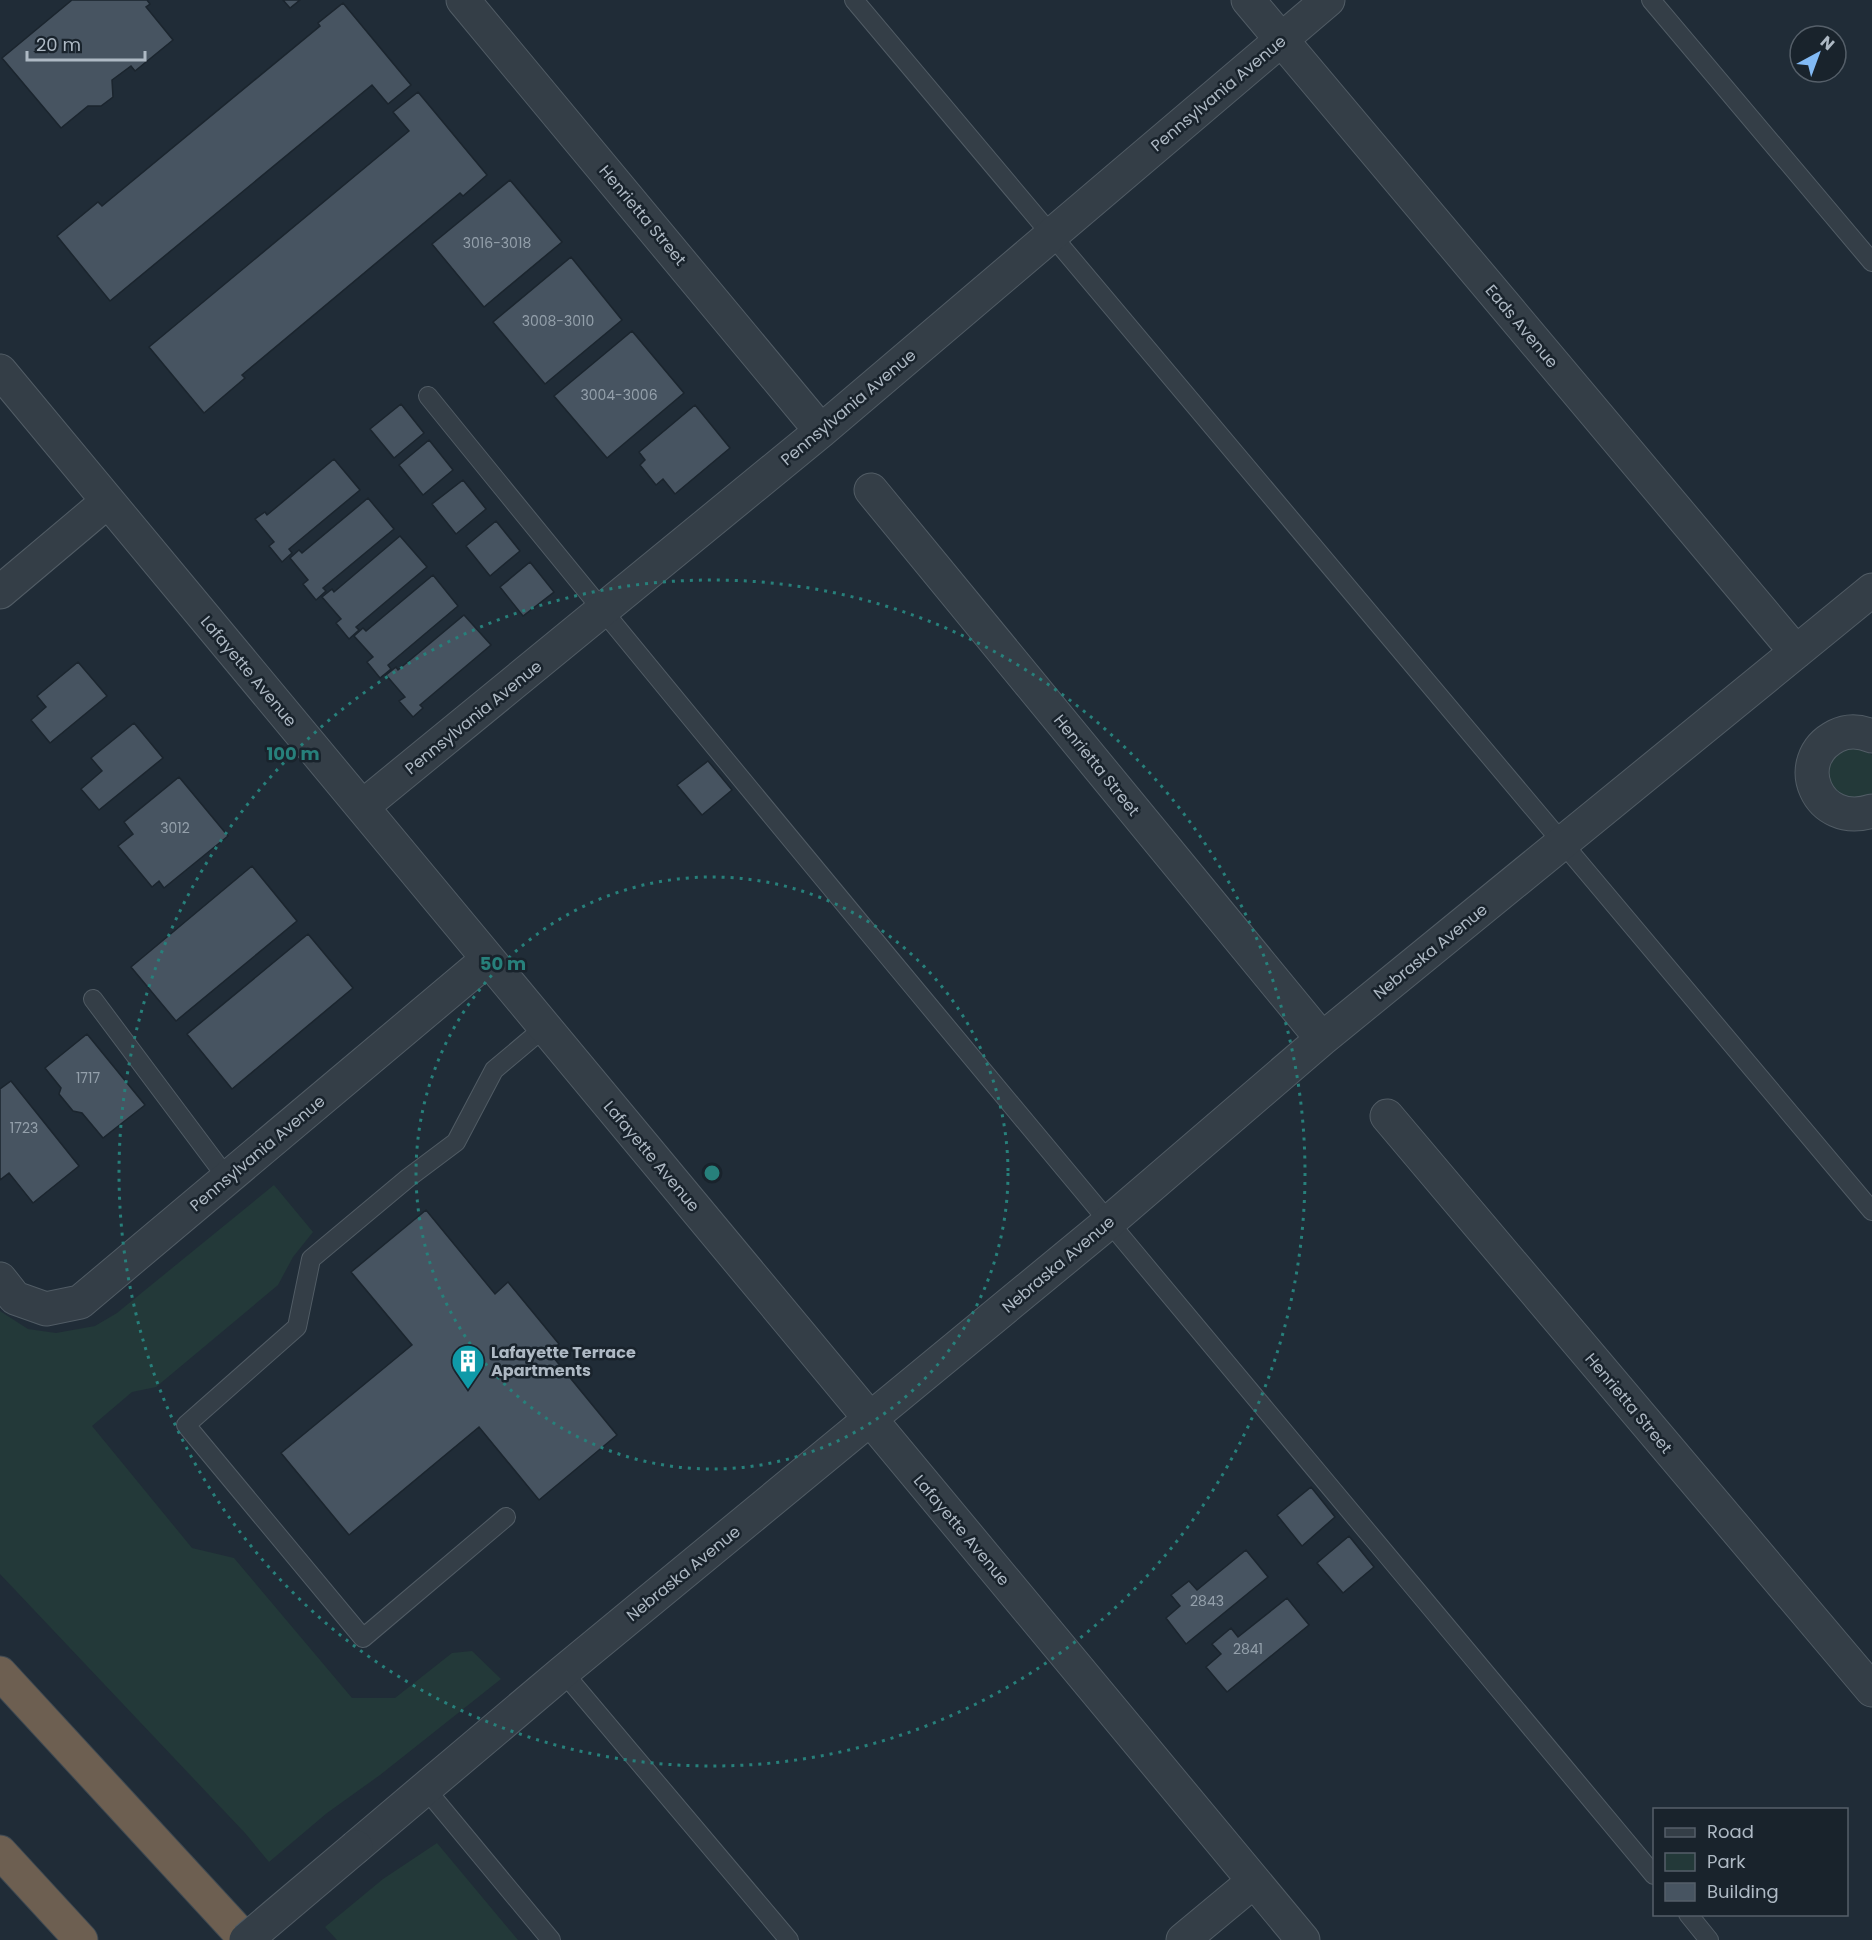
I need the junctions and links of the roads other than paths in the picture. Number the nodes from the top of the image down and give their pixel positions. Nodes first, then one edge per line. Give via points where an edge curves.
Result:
1 (463, 0) edge
2 (854, 0) edge
3 (1248, 0) edge
4 (1328, 0) edge
5 (1651, 0) edge
6 (1281, 39) junction
7 (1052, 234) junction
8 (1872, 262) edge
9 (0, 371) edge
10 (428, 396) dead end
11 (821, 431) junction
12 (871, 490) dead end
13 (108, 501) junction
14 (1872, 590) edge
15 (0, 592) edge
16 (602, 611) junction
17 (1796, 652) junction
18 (1872, 736) edge
19 (362, 807) junction
20 (1872, 812) edge
21 (1563, 842) junction
22 (488, 959) junction
23 (93, 999) dead end
24 (544, 1027) junction
25 (1322, 1039) junction
26 (1387, 1116) dead end
27 (227, 1178) junction
28 (1872, 1211) edge
29 (1109, 1222) junction
30 (0, 1280) edge
31 (871, 1419) junction
32 (506, 1517) dead end
33 (563, 1672) junction
34 (0, 1673) edge
35 (1872, 1690) edge
36 (425, 1788) junction
37 (0, 1852) edge
38 (1653, 1874) edge
39 (1254, 1881) junction
40 (1690, 1916) edge
41 (81, 1940) edge
42 (246, 1940) edge
43 (551, 1940) edge
44 (789, 1940) edge
45 (1183, 1940) edge
46 (1303, 1940) edge
47 (1709, 1940) edge

1 - 11 street, Henrietta Street
2 - 7 lane
3 - 6 street, Eads Avenue
4 - 6 street, Pennsylvania Avenue
5 - 8 lane
6 - 7 street, Pennsylvania Avenue
6 - 17 street, Eads Avenue
7 - 11 street, Pennsylvania Avenue
7 - 21 lane
9 - 13 street, Lafayette Avenue
10 - 16 lane
11 - 16 street, Pennsylvania Avenue
12 - 25 street, Henrietta Street
13 - 15 street
13 - 19 street, Lafayette Avenue
14 - 17 street, Nebraska Avenue
16 - 19 street, Pennsylvania Avenue
16 - 29 lane
17 - 21 street, Nebraska Avenue
18 - 20 street via 1853,731 1827,741 1818,751 1812,777 1823,802 1834,810 1847,815
19 - 22 street, Lafayette Avenue
21 - 25 street, Nebraska Avenue
21 - 28 lane
22 - 24 street, Lafayette Avenue
22 - 27 street, Pennsylvania Avenue
23 - 27 lane
24 - 31 street, Lafayette Avenue
24 - 32 lane via 494,1070 456,1142 311,1259 297,1327 186,1425 363,1638
25 - 29 street, Nebraska Avenue
26 - 35 street, Henrietta Street
27 - 30 street, Pennsylvania Avenue via 80,1302 46,1309 15,1298
29 - 31 street, Nebraska Avenue
29 - 38 lane
31 - 33 street, Nebraska Avenue
31 - 39 street, Lafayette Avenue
33 - 36 street, Nebraska Avenue
33 - 44 lane
34 - 42 highway
36 - 42 street, Nebraska Avenue, bridge
36 - 43 lane
37 - 41 highway
39 - 45 street
39 - 46 street, Lafayette Avenue
40 - 47 lane

